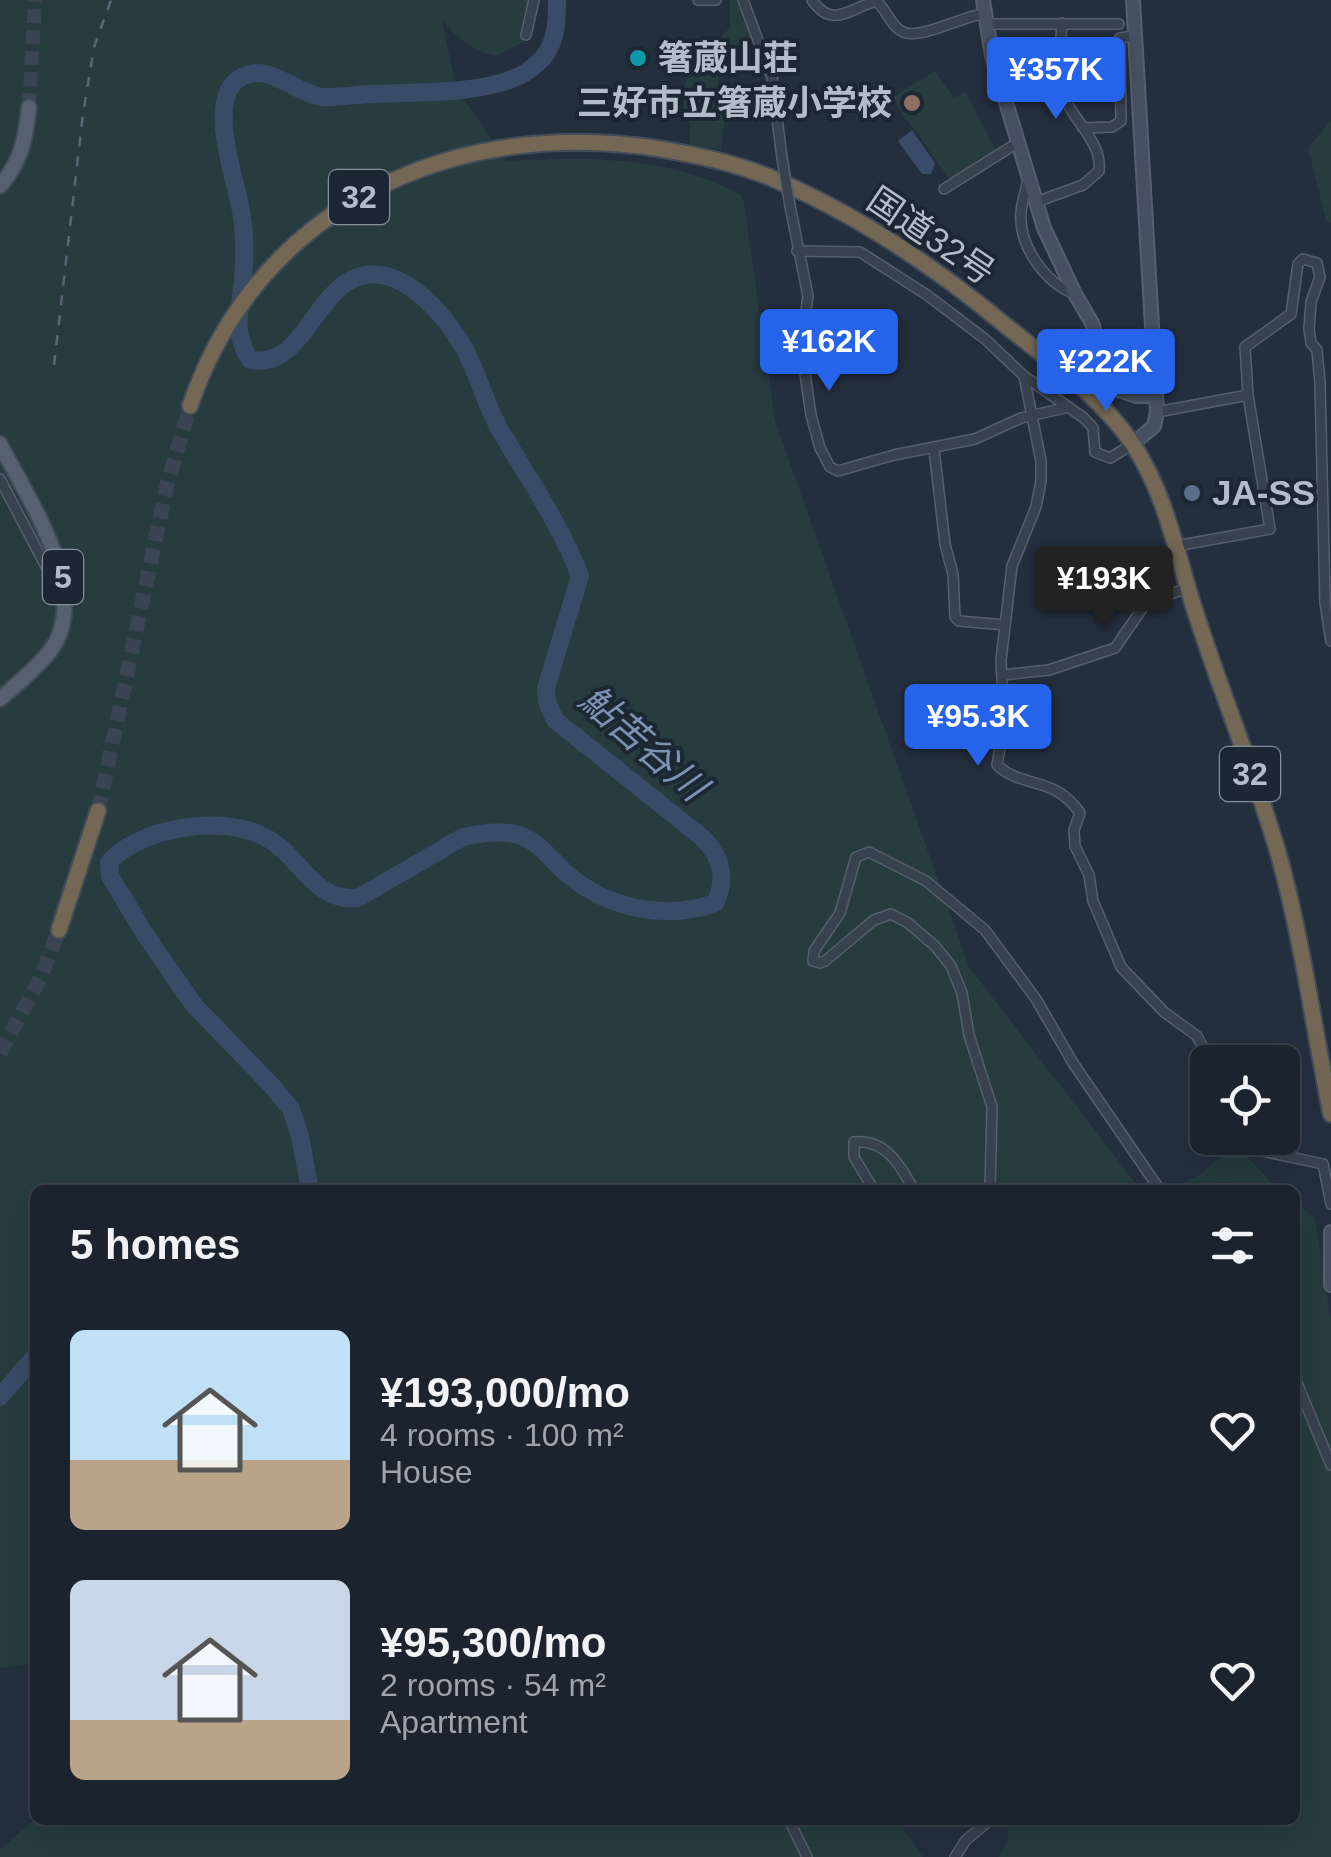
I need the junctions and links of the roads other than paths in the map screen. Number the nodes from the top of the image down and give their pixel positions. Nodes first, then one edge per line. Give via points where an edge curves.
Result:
1 (534, 0) edge
2 (698, 0) edge
3 (716, 0) edge
4 (743, 0) edge
5 (812, 0) edge
6 (1132, 0) edge
7 (984, 11) edge
8 (1062, 23) junction
9 (1119, 24) dead end
10 (526, 35) dead end
11 (1134, 36) junction
12 (30, 108) tunnel mouth
13 (1083, 128) junction
14 (1017, 143) junction
15 (1028, 178) junction
16 (0, 186) edge
17 (944, 190) dead end
18 (1036, 202) junction
19 (797, 251) junction
20 (1075, 294) junction
21 (1024, 376) junction
22 (1248, 394) junction
23 (1156, 396) junction
24 (192, 398) tunnel mouth
25 (1068, 408) junction
26 (1158, 412) junction
27 (1032, 415) junction
28 (0, 444) edge
29 (1133, 444) junction
30 (934, 449) junction
31 (0, 479) edge
32 (1176, 546) junction
33 (64, 582) junction
34 (1187, 588) junction
35 (1005, 626) junction
36 (1331, 641) edge
37 (1003, 675) junction
38 (0, 700) edge
39 (96, 816) tunnel mouth
40 (59, 930) tunnel mouth
41 (1324, 1043) edge
42 (1202, 1045) edge
43 (1331, 1114) edge
44 (1281, 1155) edge
45 (871, 1185) edge
46 (910, 1185) edge
47 (990, 1185) edge
48 (1157, 1185) edge
49 (1331, 1204) edge
50 (1331, 1232) edge
51 (1331, 1285) edge
52 (1300, 1390) edge
53 (1331, 1465) edge
54 (791, 1825) edge
55 (984, 1825) edge
56 (807, 1857) edge
57 (955, 1857) edge

1 - 10 street
2 - 3 street
4 - 19 street, bridge via 772,78
5 - 7 street via 833,16 876,1 907,34
6 - 11 main road
7 - 8 street
7 - 14 main road
8 - 9 street
8 - 13 street via 1060,85
11 - 13 street via 1120,38 1121,122
11 - 23 main road
12 - 16 main road via 22,152
13 - 18 street via 1098,153 1099,171 1083,185
14 - 15 main road
14 - 17 street
15 - 18 main road
15 - 20 street via 1021,212 1027,243 1057,288
18 - 20 main road
19 - 21 street via 860,252 927,295
19 - 30 street via 808,296 802,346 812,415 830,468
20 - 23 main road via 1112,382 1136,396
21 - 25 street
21 - 27 street
22 - 26 street
22 - 32 street via 1270,529
22 - 36 street via 1245,346 1291,314 1298,264 1317,263 1309,330 1320,383
23 - 26 main road
24 - 29 highway, 国道32号 / 32 via 229,322 268,270 324,219 370,190 467,153 521,144 634,144 767,176 887,239 1068,377
25 - 27 street
25 - 29 street via 1092,428 1101,456 1110,458
26 - 29 main road via 1154,426
27 - 30 street
27 - 35 street via 1041,481 1012,566
28 - 33 main road, 5
29 - 32 highway, 国道32号 / 32
30 - 35 street via 955,617
31 - 33 street via 54,582
32 - 34 highway, 国道32号 / 32
33 - 38 main road, 5 via 65,616 51,649
34 - 37 street via 1146,603 1115,648 1049,670
34 - 41 highway, 国道32号 / 32 via 1276,846
35 - 37 street
37 - 42 street via 997,765 1051,786 1080,812 1075,846 1121,966
39 - 40 highway
41 - 43 highway, 国道32号 / 32
44 - 49 street via 1323,1164
45 - 46 street via 854,1157 854,1142 885,1149
47 - 48 street via 992,1107 951,966 892,914 814,961 861,853 926,882 985,930
50 - 51 main road
52 - 53 street
54 - 56 street
55 - 57 street

